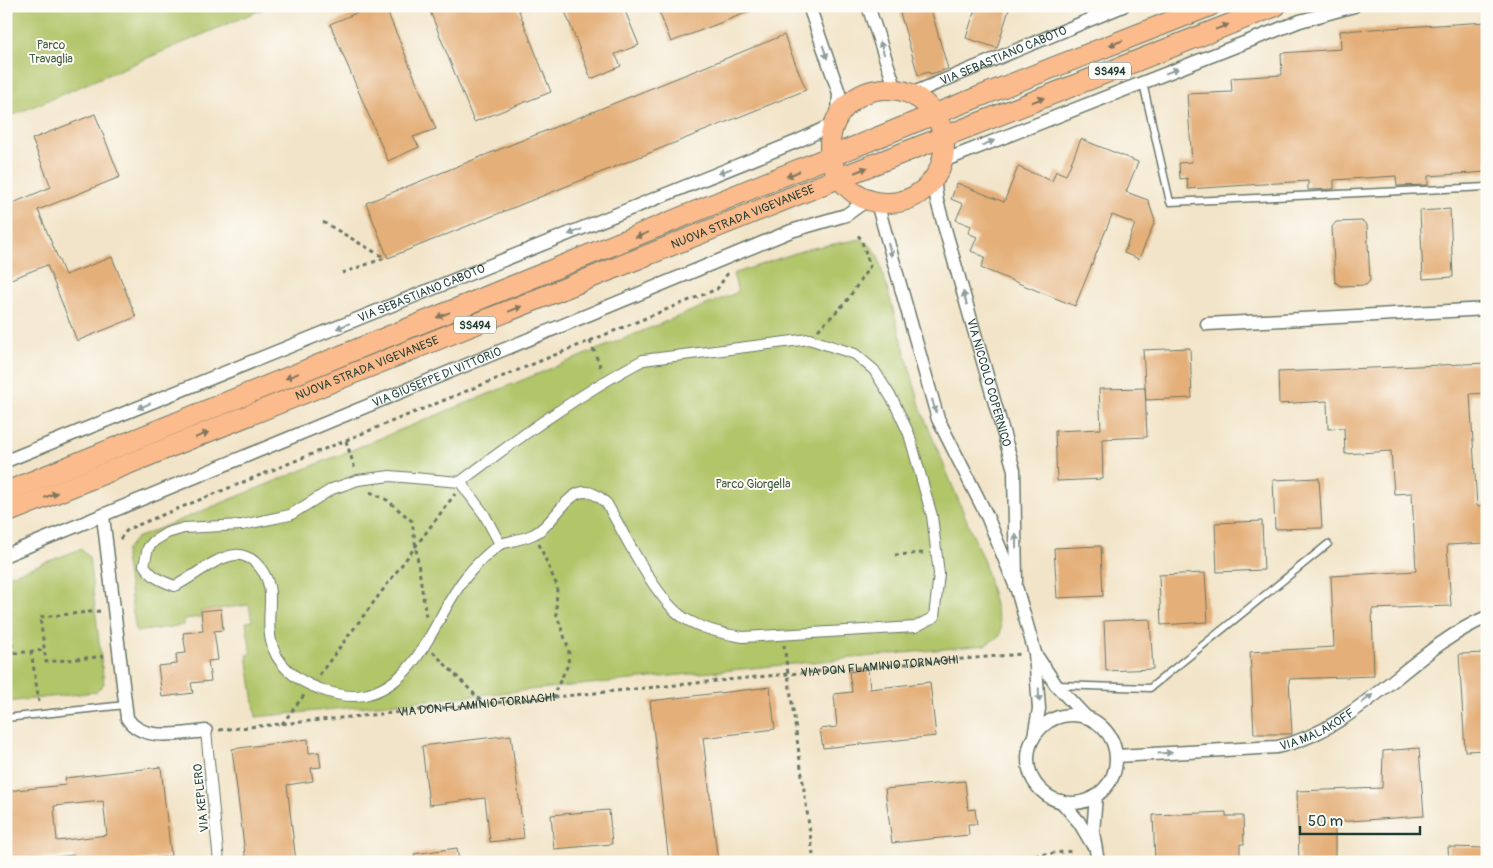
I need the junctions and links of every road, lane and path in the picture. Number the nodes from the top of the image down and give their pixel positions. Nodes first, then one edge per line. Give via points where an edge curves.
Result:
1 (809, 6) edge
2 (868, 6) edge
3 (1123, 6) edge
4 (1210, 6) edge
5 (1276, 6) edge
6 (1354, 6) edge
7 (1143, 83) junction
8 (904, 92) junction
9 (935, 114) junction
10 (836, 119) junction
11 (944, 136) junction
12 (831, 158) junction
13 (943, 160) junction
14 (839, 178) junction
15 (934, 179) junction
16 (1487, 187) edge
17 (872, 202) junction
18 (323, 222) dead end
19 (856, 233) dead end
20 (342, 273) dead end
21 (1487, 309) edge
22 (1207, 324) dead end
23 (809, 339) junction
24 (590, 341) dead end
25 (606, 382) junction
26 (346, 441) dead end
27 (6, 461) edge
28 (358, 480) junction
29 (460, 482) junction
30 (6, 492) edge
31 (6, 513) edge
32 (102, 516) junction
33 (535, 534) junction
34 (500, 544) junction
35 (1328, 544) dead end
36 (416, 548) junction
37 (936, 552) junction
38 (6, 554) edge
39 (895, 555) dead end
40 (1016, 590) junction
41 (101, 611) dead end
42 (1487, 616) edge
43 (11, 634) dead end
44 (782, 635) junction
45 (430, 637) junction
46 (44, 650) junction
47 (31, 651) junction
48 (13, 653) junction
49 (1035, 653) junction
50 (6, 654) edge
51 (106, 656) dead end
52 (788, 674) junction
53 (1056, 685) junction
54 (311, 686) junction
55 (552, 697) junction
56 (39, 702) dead end
57 (483, 704) junction
58 (125, 705) junction
59 (1085, 716) junction
60 (6, 718) edge
61 (282, 724) junction
62 (206, 731) junction
63 (1034, 736) junction
64 (1116, 756) junction
65 (1096, 796) junction
66 (1061, 801) junction
67 (1095, 848) junction
68 (1074, 851) dead end
69 (220, 862) edge
70 (814, 862) edge
71 (970, 862) edge
72 (1098, 862) edge

1 -> 10 street via 839,93
8 -> 2 street
3 - 8 street, VIA SEBASTIANO CABOTO
4 -> 9 main road, NUOVA STRADA VIGEVANESE / SS494
11 -> 5 main road, NUOVA STRADA VIGEVANESE / SS494
7 -> 6 street via 1300,22
13 -> 7 street
7 - 16 lane via 1170,202
8 - 9 main road via 921,100
8 - 10 main road via 878,90 863,94 847,105
9 - 11 main road
9 - 12 main road, NUOVA STRADA VIGEVANESE / SS494
10 - 12 main road via 830,136
10 -> 27 street, VIA SEBASTIANO CABOTO via 798,141
11 - 13 main road
14 -> 11 main road, NUOVA STRADA VIGEVANESE / SS494
12 - 14 main road
12 -> 30 main road, NUOVA STRADA VIGEVANESE / SS494
13 - 15 main road
14 - 17 main road via 850,190
31 -> 14 main road, NUOVA STRADA VIGEVANESE / SS494
15 - 17 main road via 925,190 907,200
40 -> 15 street, VIA NICCOLÒ COPERNICO via 1014,470 937,201
17 - 32 street, VIA GIUSEPPE DI VITTORIO via 846,215 791,231
17 -> 40 street, VIA NICCOLÒ COPERNICO via 938,419 987,516
18 - 20 path via 385,258
19 - 23 path via 870,266 846,302
21 - 22 street
23 - 25 street via 643,360
23 - 37 street via 855,354 874,370 894,402 909,434 932,516
24 - 25 path
25 - 29 street via 507,446
26 - 28 path
28 - 29 street via 390,476
28 - 36 path via 363,488 388,500 412,521
28 - 54 street via 332,489 290,514 242,525 184,528 168,533 148,548 144,565 157,579 175,586 222,558 236,554 252,559 265,572 270,587 271,640 279,660 293,676
29 - 34 street via 484,514
29 - 36 path via 453,501
32 - 38 street, VIA GIUSEPPE DI VITTORIO
32 - 58 street
33 - 34 street
33 - 44 street via 571,497 583,491 597,494 607,504 660,595 684,618 717,633 743,638
33 - 55 path via 556,586 556,613 569,650 568,665
34 - 45 street via 464,579
35 - 53 lane via 1150,688
36 - 45 path
36 - 54 path
37 - 39 path
37 - 44 street via 939,574 934,617 915,627
40 - 49 street, VIA NICCOLÒ COPERNICO
41 - 46 path via 40,618
64 -> 42 street, VIA MALAKOFF via 1298,743 1337,722 1457,631
43 - 48 path
44 - 52 path
45 - 54 street via 409,669 383,687 364,695 337,695
45 - 57 path via 434,655
46 - 47 path
46 - 51 path via 46,662
47 - 48 path
47 - 56 path
48 - 50 path
49 - 52 path, VIA DON FLAMINIO TORNAGHI
49 - 53 street
49 -> 63 street, VIA NICCOLÒ COPERNICO via 1039,708
52 - 55 path, VIA DON FLAMINIO TORNAGHI
52 - 70 path
53 - 59 street
54 - 61 path
55 - 57 path, VIA DON FLAMINIO TORNAGHI
57 - 61 path, VIA DON FLAMINIO TORNAGHI
58 - 60 lane
58 - 62 street via 130,724 144,732
59 - 63 street via 1056,718
59 - 64 street via 1110,735
61 - 62 path, VIA DON FLAMINIO TORNAGHI
62 - 69 street, VIA KEPLERO
63 - 66 street via 1028,761 1033,779 1050,797
64 - 65 street via 1109,784
65 - 66 street via 1084,802
65 - 67 street via 1093,815
66 - 67 street
67 - 72 street
68 - 71 path

